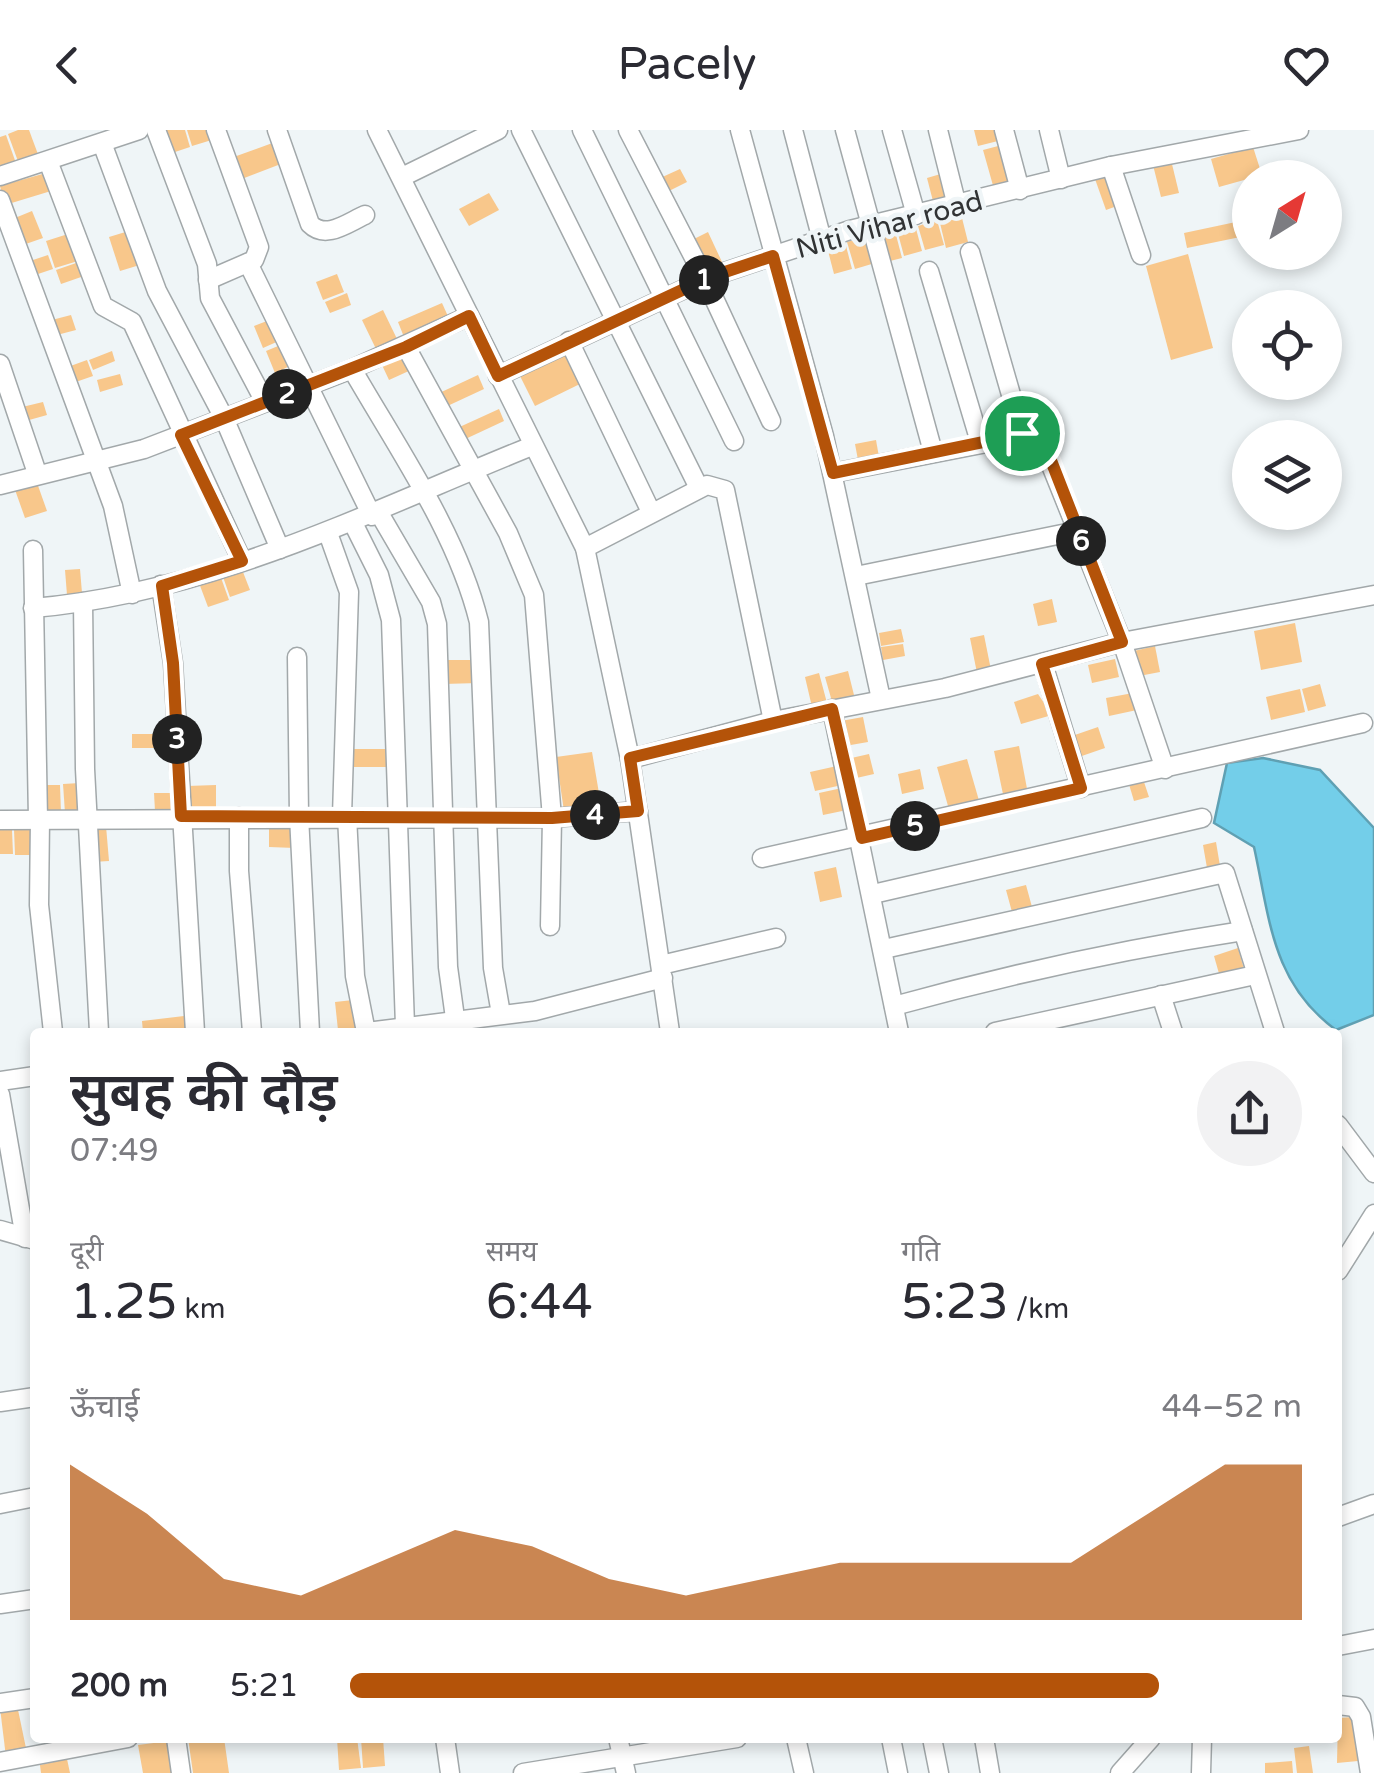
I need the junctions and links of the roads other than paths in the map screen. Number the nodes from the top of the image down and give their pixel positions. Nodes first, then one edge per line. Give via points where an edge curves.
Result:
1 (139, 130) edge
2 (156, 130) edge
3 (216, 130) edge
4 (277, 130) edge
5 (377, 130) edge
6 (498, 130) edge
7 (521, 130) edge
8 (582, 130) edge
9 (628, 130) edge
10 (740, 130) edge
11 (793, 130) edge
12 (846, 130) edge
13 (892, 130) edge
14 (938, 130) edge
15 (1004, 130) edge
16 (1050, 130) edge
17 (1299, 130) edge
18 (102, 143) junction
19 (48, 161) junction
20 (1111, 166) junction
21 (0, 176) edge
22 (402, 178) junction
23 (1061, 179) junction
24 (1020, 190) junction
25 (0, 200) edge
26 (957, 206) junction
27 (916, 215) junction
28 (365, 216) dead end
29 (872, 226) junction
30 (822, 240) junction
31 (970, 252) dead end
32 (1141, 255) dead end
33 (773, 256) junction
34 (248, 263) junction
35 (929, 271) dead end
36 (705, 279) junction
37 (208, 280) junction
38 (666, 297) junction
39 (469, 316) junction
40 (614, 320) junction
41 (569, 341) junction
42 (406, 347) junction
43 (0, 364) edge
44 (352, 369) junction
45 (498, 376) junction
46 (308, 386) junction
47 (265, 402) junction
48 (224, 418) junction
49 (771, 421) dead end
50 (1022, 433) junction
51 (181, 435) junction
52 (734, 441) dead end
53 (980, 442) junction
54 (532, 446) junction
55 (933, 452) junction
56 (96, 460) junction
57 (472, 470) junction
58 (37, 473) junction
59 (833, 473) junction
60 (0, 485) edge
61 (420, 488) junction
62 (698, 488) junction
63 (652, 512) junction
64 (376, 514) junction
65 (353, 523) junction
66 (1077, 530) junction
67 (328, 533) junction
68 (280, 548) junction
69 (585, 548) junction
70 (33, 550) dead end
71 (242, 561) junction
72 (856, 576) junction
73 (162, 586) junction
74 (132, 594) junction
75 (1374, 595) edge
76 (83, 602) junction
77 (33, 608) junction
78 (1122, 642) junction
79 (297, 657) dead end
80 (1042, 664) junction
81 (881, 699) junction
82 (832, 709) junction
83 (773, 721) junction
84 (1363, 723) dead end
85 (630, 758) junction
86 (1166, 769) junction
87 (1081, 788) junction
88 (638, 811) junction
89 (181, 816) junction
90 (299, 816) junction
91 (345, 816) junction
92 (399, 816) junction
93 (442, 816) junction
94 (239, 817) junction
95 (88, 818) junction
96 (488, 818) junction
97 (552, 818) junction
98 (1202, 818) dead end
99 (39, 819) junction
100 (0, 820) edge
101 (862, 838) junction
102 (762, 858) dead end
103 (873, 894) junction
104 (550, 926) dead end
105 (1243, 931) junction
106 (776, 938) dead end
107 (884, 949) junction
108 (662, 971) junction
109 (1255, 975) junction
110 (1162, 995) junction
111 (894, 1006) junction
112 (501, 1014) junction
113 (455, 1018) junction
114 (405, 1026) junction
115 (53, 1028) edge
116 (99, 1028) edge
117 (194, 1028) edge
118 (252, 1028) edge
119 (310, 1028) edge
120 (365, 1028) edge
121 (392, 1028) edge
122 (669, 1028) edge
123 (899, 1028) edge
124 (1013, 1028) edge
125 (1172, 1028) edge
126 (1274, 1028) edge
127 (30, 1077) edge
128 (0, 1081) edge
129 (0, 1094) edge
130 (1342, 1130) edge
131 (1374, 1173) edge
132 (26, 1186) edge
133 (1374, 1214) edge
134 (0, 1230) edge
135 (30, 1239) edge
136 (1342, 1265) edge
137 (30, 1398) edge
138 (0, 1402) edge
139 (30, 1498) edge
140 (0, 1504) edge
141 (1374, 1504) edge
142 (1342, 1516) edge
143 (30, 1600) edge
144 (0, 1604) edge
145 (1374, 1639) edge
146 (1342, 1645) edge
147 (30, 1699) edge
148 (0, 1704) edge
149 (1342, 1705) edge
150 (101, 1743) edge
151 (177, 1743) edge
152 (446, 1743) edge
153 (703, 1743) edge
154 (797, 1743) edge
155 (892, 1743) edge
156 (933, 1743) edge
157 (985, 1743) edge
158 (1146, 1743) edge
159 (1202, 1743) edge
160 (622, 1755) edge
161 (0, 1762) edge
162 (182, 1773) edge
163 (450, 1773) edge
164 (530, 1773) edge
165 (804, 1773) edge
166 (898, 1773) edge
167 (939, 1773) edge
168 (990, 1773) edge
169 (1120, 1773) edge
170 (1201, 1773) edge
171 (1369, 1773) edge

1 - 18 street
2 - 37 street
3 - 34 street via 259,247
4 - 28 street via 316,230
5 - 22 street
6 - 22 street
7 - 40 street
8 - 38 street
9 - 36 street
10 - 33 street
11 - 30 street
12 - 29 street
13 - 27 street
14 - 26 street
15 - 24 street
16 - 23 street
17 - 20 street, Niti Vihar road
18 - 19 street
18 - 48 street via 157,291
19 - 21 street
19 - 51 street via 103,306 132,322
20 - 23 street, Niti Vihar road
20 - 32 street
22 - 39 street
23 - 24 street, Niti Vihar road
24 - 26 street, Niti Vihar road
25 - 56 street
26 - 27 street, Niti Vihar road
27 - 29 street, Niti Vihar road
29 - 30 street, Niti Vihar road
29 - 55 street
30 - 33 street, Niti Vihar road
31 - 50 street
33 - 36 street, Niti Vihar road
33 - 59 street
34 - 37 street
34 - 46 street
35 - 53 street
36 - 38 street, Niti Vihar road
36 - 49 street
37 - 47 street via 210,298
38 - 40 street, Niti Vihar road
38 - 52 street
39 - 42 street
39 - 45 street
40 - 41 street, Niti Vihar road
40 - 62 street
41 - 45 street, Niti Vihar road
41 - 63 street
42 - 44 street
42 - 57 street
43 - 58 street
44 - 46 street
44 - 61 street
45 - 54 street
46 - 47 street
46 - 64 street
47 - 48 street
48 - 51 street
48 - 68 street
50 - 53 street
50 - 66 street via 1043,440
51 - 56 street
51 - 71 street
53 - 55 street
54 - 57 street
54 - 69 street
55 - 59 street
56 - 58 street
56 - 74 street
57 - 61 street
57 - 97 street via 534,595
58 - 60 street
59 - 72 street
61 - 64 street
61 - 96 street via 479,622
62 - 63 street
62 - 83 street via 717,484 730,500
63 - 69 street
64 - 65 street
64 - 93 street via 435,613
65 - 67 street
65 - 92 street via 379,575 390,620
66 - 72 street
66 - 78 street
67 - 68 street
67 - 91 street via 349,592
68 - 71 street
69 - 85 street
70 - 77 street
71 - 73 street
72 - 81 street
73 - 74 street
73 - 89 street
74 - 76 street
75 - 78 street
76 - 77 street
76 - 95 street
77 - 99 street
78 - 80 street
78 - 86 street
79 - 90 street
80 - 81 street
80 - 87 street
81 - 82 street
82 - 83 street
82 - 101 street
83 - 85 street
84 - 86 street
85 - 88 street
86 - 87 street
87 - 101 street
88 - 97 street
88 - 108 street
89 - 94 street
89 - 95 street
89 - 117 street
90 - 91 street
90 - 94 street
90 - 119 street
91 - 92 street
91 - 120 street
92 - 93 street
92 - 114 street
93 - 96 street
93 - 113 street
94 - 118 street
95 - 99 street
95 - 116 street
96 - 97 street
96 - 112 street
97 - 104 street
98 - 103 street
99 - 100 street
99 - 115 street via 39,905
101 - 102 street
101 - 103 street
103 - 107 street
105 - 107 street via 1230,880 1215,873
105 - 109 street
105 - 111 street via 1084,958
106 - 108 street
107 - 111 street
108 - 112 street
108 - 122 street
109 - 110 street
109 - 126 street
110 - 124 street
110 - 125 street
111 - 123 street
112 - 113 street
113 - 114 street
114 - 121 street
127 - 128 street
129 - 132 street
130 - 131 street
132 - 135 street
133 - 136 street
134 - 135 street
137 - 138 street
139 - 140 street
141 - 142 street
143 - 144 street
145 - 146 street
147 - 148 street
149 - 171 street via 1355,1707 1361,1717
150 - 161 street
151 - 162 street
152 - 163 street
153 - 160 street
154 - 165 street
155 - 166 street
156 - 167 street
157 - 168 street
158 - 169 street
159 - 170 street
160 - 164 street

